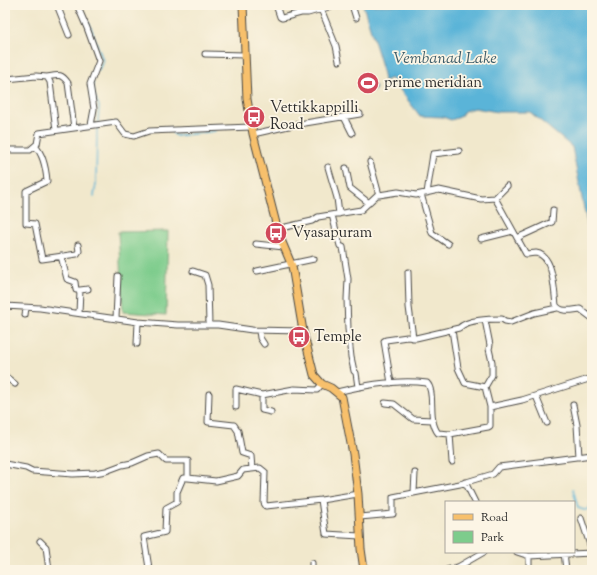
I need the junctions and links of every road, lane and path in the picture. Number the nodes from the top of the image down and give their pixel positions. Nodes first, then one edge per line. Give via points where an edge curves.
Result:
1 (57, 5) edge
2 (77, 5) edge
3 (243, 5) edge
4 (276, 5) edge
5 (336, 5) edge
6 (352, 5) edge
7 (321, 9) junction
8 (356, 18) dead end
9 (69, 36) dead end
10 (206, 54) dead end
11 (246, 55) junction
12 (339, 62) dead end
13 (5, 71) edge
14 (47, 77) junction
15 (360, 114) dead end
16 (344, 117) junction
17 (91, 125) junction
18 (74, 128) junction
19 (56, 130) junction
20 (252, 131) junction
21 (352, 133) dead end
22 (35, 146) junction
23 (5, 150) edge
24 (459, 151) dead end
25 (370, 162) dead end
26 (328, 168) dead end
27 (346, 168) dead end
28 (507, 186) dead end
29 (424, 193) junction
30 (379, 195) junction
31 (495, 198) junction
32 (369, 203) junction
33 (553, 210) dead end
34 (339, 214) junction
35 (332, 215) junction
36 (277, 230) junction
37 (513, 231) junction
38 (517, 238) junction
39 (481, 239) dead end
40 (256, 244) dead end
41 (448, 244) dead end
42 (78, 245) dead end
43 (284, 247) junction
44 (61, 256) junction
45 (314, 259) dead end
46 (290, 264) junction
47 (193, 271) dead end
48 (257, 271) dead end
49 (408, 272) dead end
50 (118, 276) dead end
51 (88, 289) dead end
52 (80, 290) junction
53 (5, 306) edge
54 (26, 308) junction
55 (557, 308) junction
56 (79, 313) junction
57 (25, 315) dead end
58 (116, 318) junction
59 (592, 318) edge
60 (485, 320) junction
61 (138, 322) junction
62 (209, 325) junction
63 (452, 330) junction
64 (259, 331) junction
65 (303, 331) junction
66 (413, 338) junction
67 (137, 344) dead end
68 (264, 344) dead end
69 (5, 376) edge
70 (592, 378) edge
71 (391, 383) junction
72 (15, 384) dead end
73 (322, 384) junction
74 (358, 387) junction
75 (486, 387) junction
76 (337, 392) junction
77 (209, 394) dead end
78 (262, 395) junction
79 (536, 396) junction
80 (385, 403) dead end
81 (573, 405) dead end
82 (236, 407) dead end
83 (490, 407) junction
84 (271, 412) dead end
85 (432, 420) junction
86 (546, 423) dead end
87 (450, 434) junction
88 (592, 455) edge
89 (579, 456) junction
90 (452, 462) dead end
91 (5, 464) edge
92 (252, 469) junction
93 (415, 473) dead end
94 (188, 478) junction
95 (465, 482) junction
96 (414, 492) junction
97 (358, 494) junction
98 (321, 500) junction
99 (474, 501) edge
100 (360, 517) junction
101 (581, 518) dead end
102 (360, 536) junction
103 (40, 541) dead end
104 (592, 552) edge
105 (482, 553) edge
106 (520, 553) edge
107 (564, 553) edge
108 (575, 553) edge
109 (529, 556) junction
110 (312, 563) dead end
111 (149, 568) dead end
112 (459, 568) edge
113 (49, 570) edge
114 (312, 570) edge
115 (364, 570) edge
116 (448, 570) edge
117 (534, 570) edge
118 (566, 570) edge

1 - 9 street
2 - 17 street via 99,61 90,84 94,109
3 - 11 main road
4 - 7 street via 282,18
5 - 7 street
6 - 8 street
7 - 12 street via 336,46
10 - 11 street
11 - 20 main road via 247,98
13 - 14 street via 7,79
14 - 18 street via 59,75 68,83
14 - 19 street via 50,82
15 - 16 street
16 - 20 street
16 - 21 street
17 - 18 street
17 - 20 street via 116,122 125,134 134,136 149,132
18 - 19 street
19 - 22 street via 39,133
20 - 36 main road
22 - 23 street via 30,150
22 - 44 street via 39,151 47,180 26,191 26,223 35,224 42,259
24 - 29 street via 433,154
25 - 30 street
26 - 34 street
27 - 32 street via 350,188
28 - 31 street
29 - 30 street via 416,195 398,192
29 - 31 street via 440,190 481,199
29 - 41 street via 432,233
30 - 32 street
31 - 37 street
32 - 34 street via 361,210
33 - 38 street via 552,222
34 - 35 street
35 - 36 street
35 - 74 street via 340,246 343,247 348,279 348,329
36 - 43 main road
37 - 38 street
37 - 39 street
38 - 55 street via 526,254 536,253 543,256 551,269
40 - 43 street
42 - 44 street via 77,254
43 - 46 main road
44 - 52 street via 67,280 75,282 76,290
45 - 46 street
46 - 48 street
46 - 65 main road
47 - 62 street via 205,275 208,285
49 - 66 street
50 - 58 street
51 - 52 street
52 - 56 street
53 - 54 street
54 - 56 street
54 - 57 street
55 - 59 street via 580,309
55 - 60 street via 511,322 502,319
56 - 58 street
58 - 61 street
60 - 63 street via 476,320
60 - 75 street via 492,362 492,376
61 - 62 street
61 - 67 street
62 - 64 street
63 - 66 street
63 - 75 street via 458,368 465,383
64 - 65 street
64 - 68 street
65 - 73 main road via 314,375
66 - 71 street via 384,341
69 - 72 street
70 - 79 street
71 - 74 street
71 - 85 street via 429,384
73 - 76 main road
73 - 78 street via 317,390 294,389
74 - 76 street
75 - 83 street
76 - 97 main road via 342,397
77 - 92 street via 208,422 234,425 238,431 242,453 251,456
78 - 82 street via 236,389
78 - 84 street via 262,410
79 - 83 street
79 - 86 street
80 - 85 street via 394,404 413,419
81 - 89 street
83 - 87 street via 490,426
85 - 87 street via 438,433
87 - 90 street
88 - 89 street
89 - 95 street via 499,467 493,474
91 - 94 street via 32,471 95,473 158,454 166,460 188,461
92 - 94 street via 244,470 238,476 216,481
92 - 98 street via 260,468 265,472 266,506
93 - 96 street
94 - 111 street via 184,478 177,492 177,502 166,508 165,532 144,537
95 - 96 street
95 - 99 street
96 - 100 street via 393,496 393,514
97 - 98 street
97 - 100 main road
98 - 102 street via 326,534
100 - 102 main road
101 - 104 street
102 - 115 main road
103 - 113 street via 46,547
104 - 108 street
105 - 112 street
106 - 109 street
107 - 109 street
107 - 118 street
109 - 117 street via 529,567
110 - 114 street
112 - 116 street

